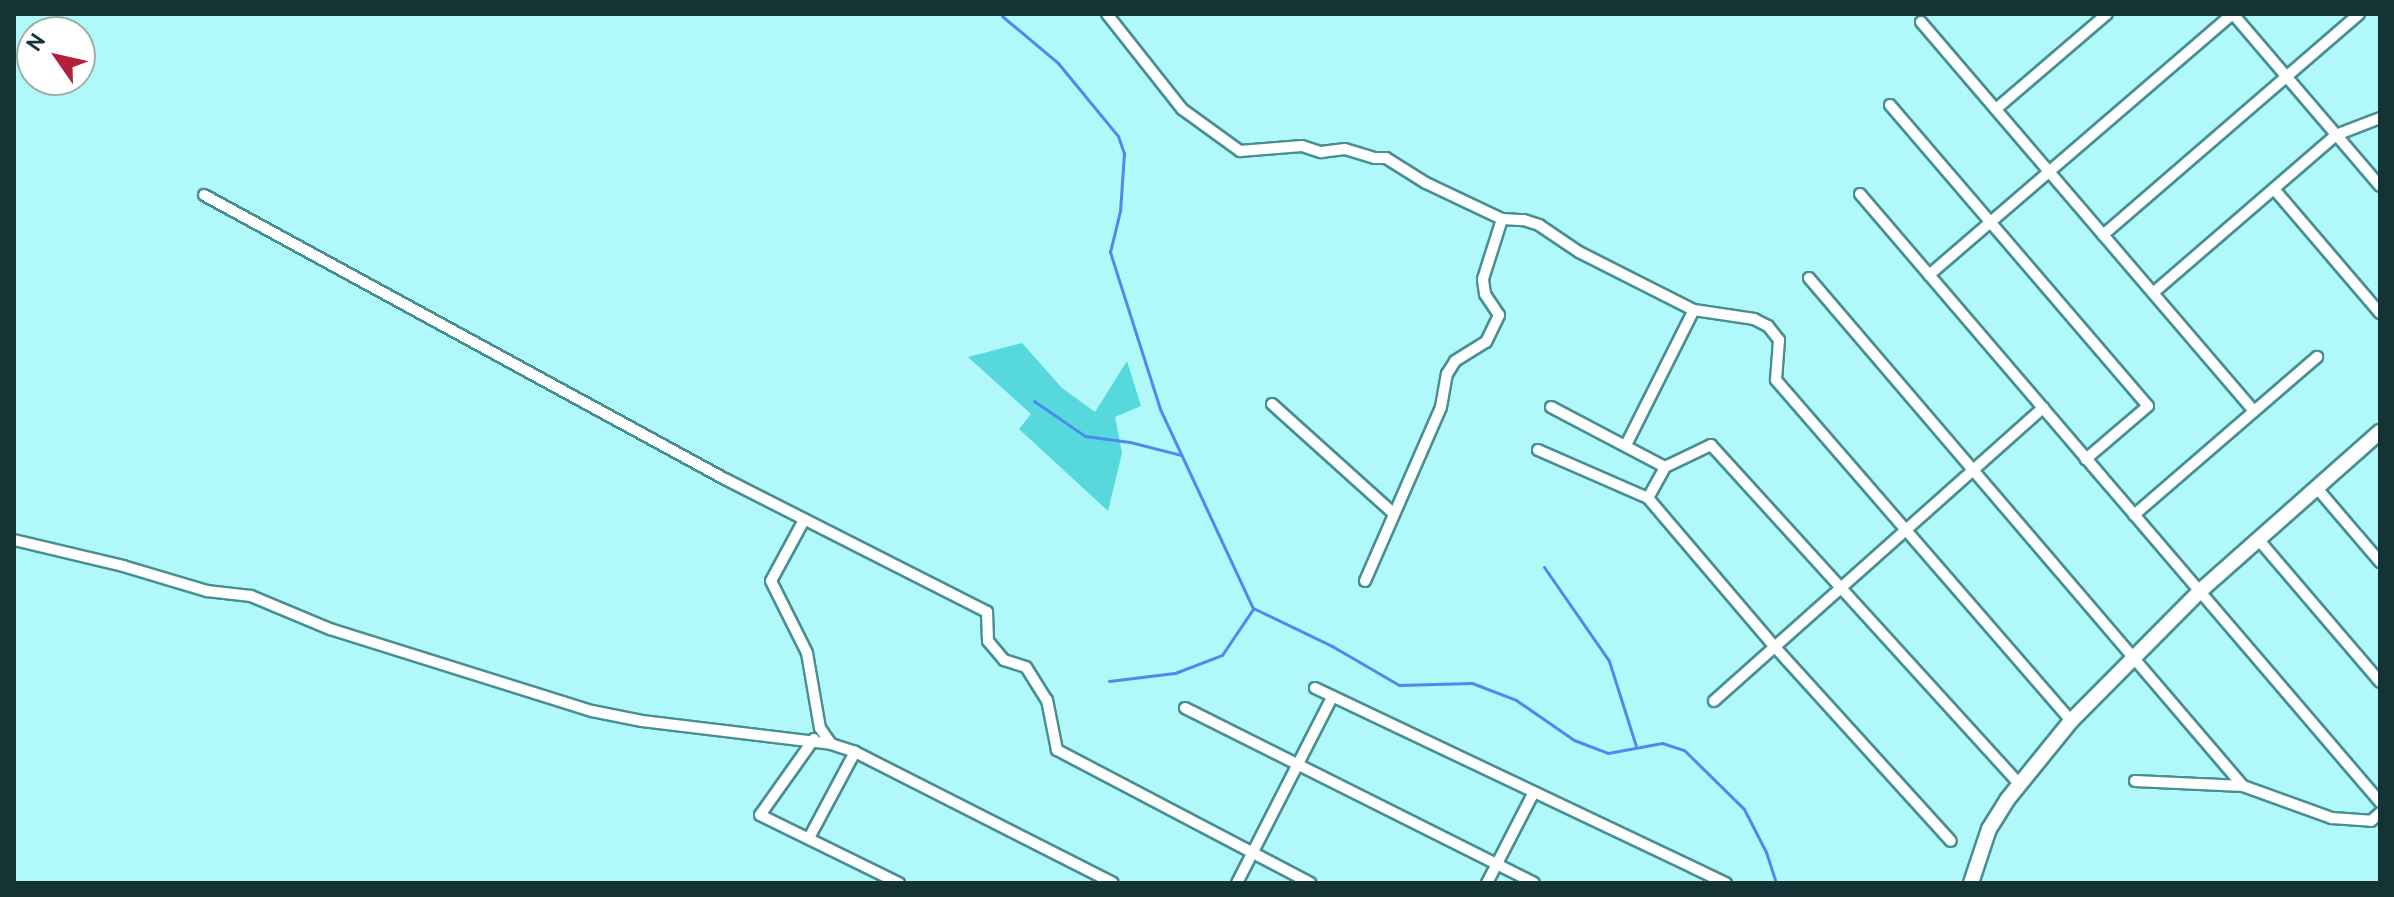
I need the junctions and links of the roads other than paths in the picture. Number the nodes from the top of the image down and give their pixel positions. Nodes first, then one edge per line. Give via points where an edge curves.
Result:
1 (1107, 14) edge
2 (2107, 14) edge
3 (2232, 14) edge
4 (2359, 14) edge
5 (1921, 22) dead end
6 (2286, 77) junction
7 (1890, 105) dead end
8 (1996, 109) junction
9 (2380, 118) edge
10 (2336, 135) junction
11 (2049, 172) junction
12 (2380, 186) edge
13 (2274, 189) junction
14 (1860, 194) dead end
15 (204, 195) dead end
16 (1502, 219) junction
17 (1990, 222) junction
18 (2103, 235) junction
19 (1929, 275) junction
20 (1809, 278) dead end
21 (2153, 293) junction
22 (1694, 310) junction
23 (2380, 313) edge
24 (2317, 357) dead end
25 (1272, 404) dead end
26 (1551, 407) dead end
27 (2043, 408) junction
28 (2254, 411) junction
29 (2380, 432) edge
30 (1626, 445) junction
31 (1538, 450) dead end
32 (2086, 459) junction
33 (1665, 467) junction
34 (1972, 469) junction
35 (2316, 487) junction
36 (1648, 498) junction
37 (1394, 514) junction
38 (2134, 515) junction
39 (804, 520) junction
40 (1905, 527) junction
41 (2258, 539) junction
42 (14, 540) edge
43 (2376, 549) edge
44 (2380, 562) edge
45 (1365, 581) dead end
46 (1839, 587) junction
47 (2200, 591) junction
48 (1774, 646) junction
49 (2133, 657) junction
50 (2380, 682) edge
51 (1315, 688) dead end
52 (1332, 697) junction
53 (1714, 701) dead end
54 (1185, 708) dead end
55 (2071, 721) junction
56 (814, 739) junction
57 (831, 744) junction
58 (855, 752) junction
59 (1299, 766) junction
60 (2135, 781) dead end
61 (2019, 783) junction
62 (2243, 786) junction
63 (1534, 792) junction
64 (2380, 802) edge
65 (2380, 813) edge
66 (809, 838) junction
67 (1951, 841) dead end
68 (1251, 854) junction
69 (1497, 865) junction
70 (899, 883) edge
71 (1113, 883) edge
72 (1237, 883) edge
73 (1310, 883) edge
74 (1487, 883) edge
75 (1534, 883) edge
76 (1726, 883) edge
77 (1971, 883) edge

1 - 16 street via 1182,109 1240,151 1302,146 1386,158
2 - 8 street
3 - 6 street
3 - 11 street
4 - 6 street
5 - 8 street
6 - 10 street
6 - 18 street
7 - 17 street
8 - 11 street
9 - 10 street
10 - 12 street
10 - 13 street
11 - 17 street
11 - 18 street
13 - 21 street
13 - 23 street
14 - 19 street
15 - 39 street
16 - 22 street via 1539,225 1579,252
16 - 37 street via 1483,279 1485,294 1499,315 1486,342 1455,361 1447,374 1441,407
17 - 19 street
17 - 32 street via 2148,406
18 - 21 street
19 - 27 street
20 - 34 street
21 - 28 street
22 - 30 street
22 - 40 street via 1754,319 1776,332 1776,380
24 - 28 street
25 - 37 street
26 - 30 street
27 - 32 street
27 - 34 street
28 - 38 street
29 - 35 main road
30 - 33 street
31 - 36 street
32 - 38 street
33 - 36 street
33 - 46 street via 1711,445
34 - 40 street
34 - 49 street
35 - 41 main road
35 - 43 street
36 - 48 street
37 - 45 street
38 - 47 street
39 - 57 street via 771,581 807,653 820,728
39 - 68 street via 987,612 988,641 1004,660 1026,667 1047,700 1057,750
40 - 46 street
40 - 55 street
41 - 47 main road
41 - 50 street
42 - 56 street via 207,591 251,596 330,629 592,711
43 - 44 street
46 - 48 street
46 - 61 street
47 - 49 main road
47 - 64 street
48 - 53 street
48 - 67 street
49 - 55 main road
49 - 62 street
51 - 52 street
52 - 59 street
52 - 63 street
54 - 59 street
55 - 61 main road
56 - 57 street
56 - 66 street via 760,815
57 - 58 street
58 - 66 street
58 - 71 street
59 - 68 street
59 - 69 street
60 - 62 street
61 - 77 main road via 1989,829
62 - 65 street via 2332,818 2371,821
63 - 69 street
63 - 76 street
66 - 70 street
68 - 72 street
68 - 73 street
69 - 74 street
69 - 75 street

